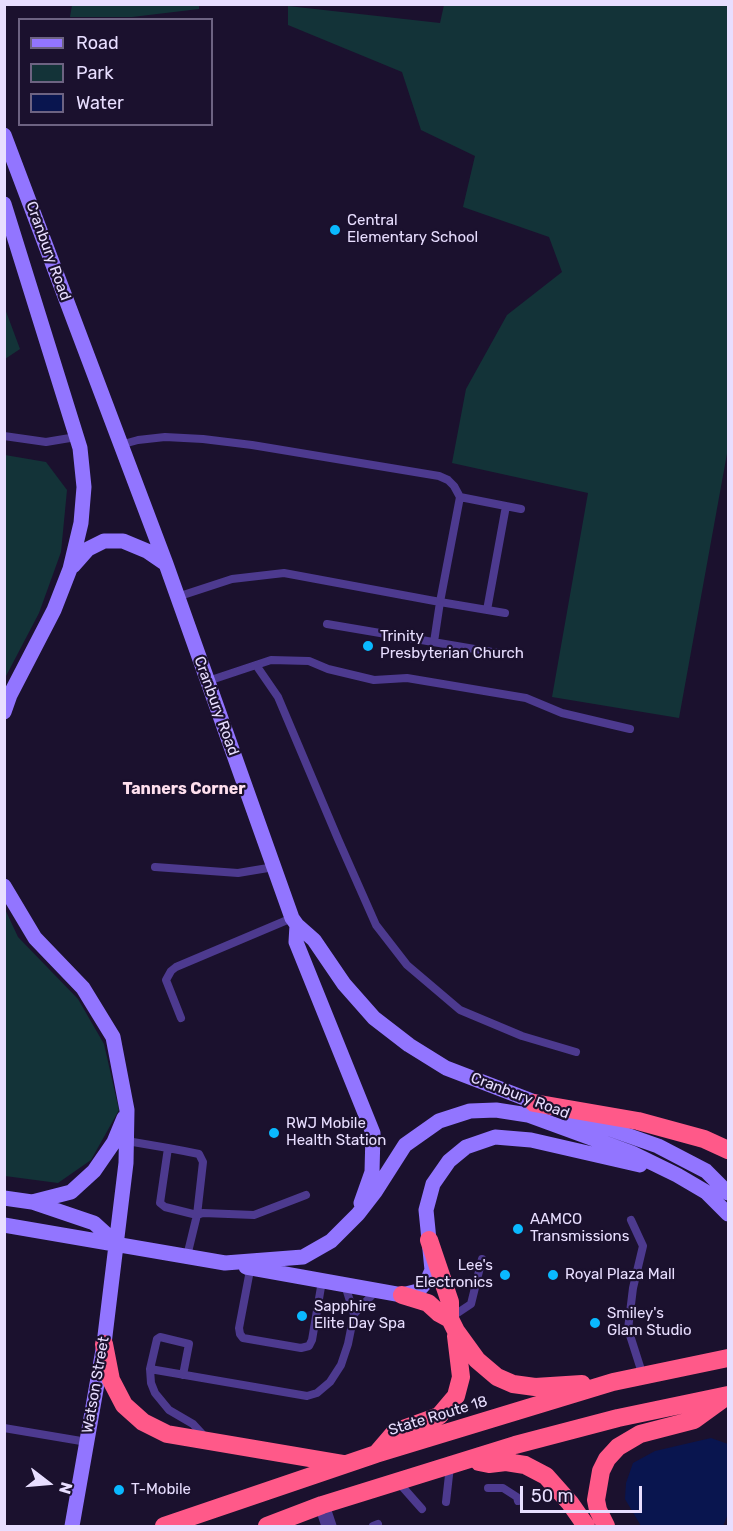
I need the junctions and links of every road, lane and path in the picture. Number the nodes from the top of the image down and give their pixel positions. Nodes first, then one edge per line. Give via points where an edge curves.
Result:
1 (4, 135) edge
2 (4, 204) edge
3 (4, 436) edge
4 (76, 437) junction
5 (120, 446) junction
6 (460, 497) junction
7 (506, 506) junction
8 (521, 509) dead end
9 (166, 564) junction
10 (70, 570) junction
11 (177, 597) junction
12 (440, 602) junction
13 (487, 610) junction
14 (506, 613) dead end
15 (327, 624) dead end
16 (434, 642) junction
17 (498, 653) dead end
18 (256, 665) junction
19 (208, 681) junction
20 (4, 712) edge
21 (630, 729) dead end
22 (155, 867) dead end
23 (274, 867) junction
24 (4, 886) edge
25 (295, 922) junction
26 (181, 1018) dead end
27 (576, 1052) dead end
28 (534, 1103) junction
29 (127, 1110) junction
30 (127, 1141) junction
31 (168, 1148) junction
32 (729, 1150) edge
33 (677, 1175) junction
34 (729, 1192) edge
35 (306, 1195) dead end
36 (4, 1198) edge
37 (32, 1202) junction
38 (729, 1214) edge
39 (197, 1215) junction
40 (358, 1215) junction
41 (631, 1220) dead end
42 (4, 1225) edge
43 (429, 1240) junction
44 (116, 1243) junction
45 (187, 1256) junction
46 (482, 1259) dead end
47 (251, 1264) junction
48 (322, 1281) junction
49 (345, 1285) junction
50 (376, 1291) junction
51 (402, 1295) junction
52 (354, 1314) junction
53 (453, 1325) junction
54 (104, 1344) junction
55 (729, 1358) edge
56 (150, 1369) junction
57 (183, 1374) junction
58 (644, 1376) junction
59 (613, 1382) junction
60 (729, 1395) edge
61 (4, 1428) edge
62 (209, 1441) junction
63 (87, 1442) junction
64 (376, 1454) junction
65 (468, 1459) junction
66 (346, 1465) junction
67 (450, 1465) junction
68 (399, 1482) junction
69 (488, 1488) dead end
70 (518, 1501) dead end
71 (446, 1502) dead end
72 (322, 1505) junction
73 (422, 1509) dead end
74 (72, 1527) edge
75 (164, 1527) edge
76 (267, 1527) edge
77 (329, 1527) edge
78 (586, 1527) edge
79 (606, 1527) edge

1 - 5 main road, Cranbury Road
2 - 4 main road, Cranbury Road
3 - 4 lane via 46,442
4 - 10 main road, Cranbury Road via 84,487 81,523
5 - 6 lane via 165,437 252,445 439,476 454,486
5 - 9 main road, Cranbury Road
6 - 7 lane
6 - 12 lane
7 - 8 lane
7 - 13 lane
9 - 10 main road via 123,541 104,541 88,549
9 - 11 main road, Cranbury Road
10 - 20 main road, Cranbury Road
11 - 12 lane via 232,579 284,573
11 - 19 main road, Cranbury Road
12 - 13 lane
12 - 16 lane
13 - 14 lane
15 - 16 lane
16 - 17 lane
18 - 19 lane
18 - 21 lane via 271,660 309,661 374,680 407,678 526,698 562,713
18 - 27 lane via 278,697 376,925 407,965 460,1010 522,1036
19 - 23 main road, Cranbury Road
22 - 23 lane via 238,873
23 - 25 main road, Cranbury Road
24 - 29 main road via 35,938 83,988 113,1036
25 - 26 lane via 171,971 166,980
25 - 28 main road, Cranbury Road via 314,940 344,984 374,1018 409,1046 446,1068
25 - 40 main road via 296,942 373,1133 372,1172
28 - 32 highway via 638,1121
28 - 34 main road, Cranbury Road via 658,1146 706,1171
29 - 30 main road
29 - 37 main road via 114,1142 94,1172 71,1192
30 - 31 lane
30 - 44 main road
31 - 39 lane via 199,1154 202,1162
31 - 39 lane via 160,1203
33 - 38 main road, Cranbury Road via 706,1192
33 - 40 main road, Cranbury Road via 632,1153 528,1115 470,1111 439,1121 405,1145
33 - 43 main road via 531,1140 495,1137 466,1146 449,1161 433,1184 426,1210
35 - 39 lane via 254,1215
36 - 37 main road
37 - 44 main road via 94,1223
39 - 45 lane
40 - 47 main road, Cranbury Road via 331,1241 303,1257
41 - 58 lane via 643,1246 628,1329
42 - 44 main road, Cranbury Road
43 - 51 main road via 432,1270 427,1281 418,1291
43 - 53 highway via 450,1302
44 - 45 main road, Cranbury Road
44 - 54 main road, Watson Street
45 - 47 main road, Cranbury Road
46 - 53 lane via 471,1304
47 - 48 main road
47 - 48 lane via 239,1328 243,1338 309,1346
48 - 49 main road
49 - 50 main road
49 - 52 lane
50 - 51 main road
50 - 52 lane
51 - 53 highway via 428,1303
52 - 57 lane via 341,1365 317,1393 307,1396
53 - 59 highway via 477,1360 497,1377 513,1384 535,1387
53 - 64 highway via 461,1377 456,1396 439,1416 395,1432
54 - 62 highway via 111,1380 124,1405 143,1422 167,1434
54 - 63 main road, Watson Street
55 - 58 highway, State Route 18
56 - 57 lane
56 - 57 lane via 155,1342 160,1337 189,1344
56 - 62 lane via 151,1383 162,1403 193,1424
58 - 59 highway, State Route 18
59 - 64 highway, State Route 18
60 - 65 highway via 618,1418
60 - 79 highway via 694,1420 640,1434 607,1458 596,1500
61 - 63 lane
62 - 66 highway
63 - 74 main road, Watson Street
64 - 66 highway, State Route 18
65 - 67 highway
65 - 78 highway via 525,1465 536,1470 570,1503
66 - 75 highway, State Route 18
67 - 68 highway
67 - 71 lane
68 - 72 highway
68 - 73 lane
69 - 70 lane via 503,1488
72 - 76 highway
72 - 77 street

